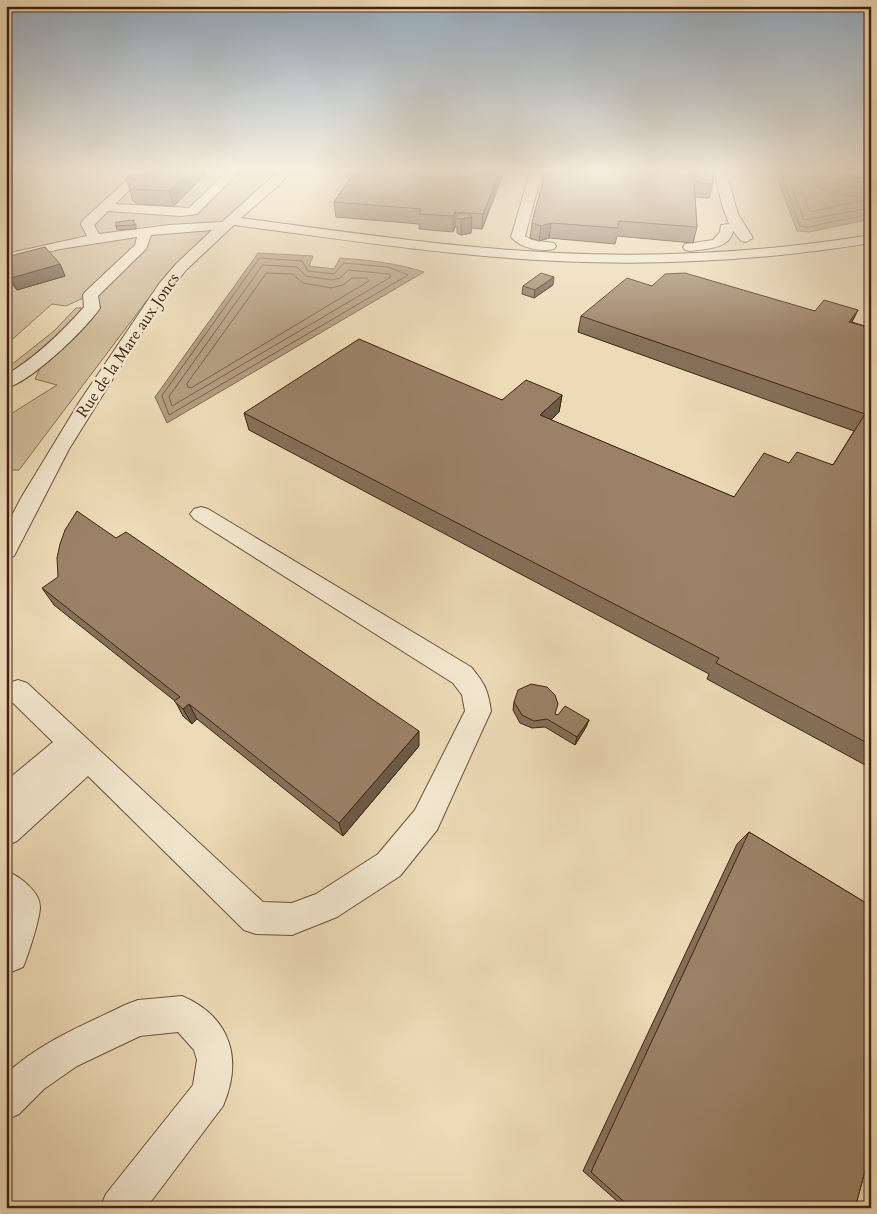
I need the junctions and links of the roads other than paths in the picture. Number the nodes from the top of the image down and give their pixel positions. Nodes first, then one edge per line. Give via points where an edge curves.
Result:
1 (89, 226) edge
2 (211, 226) edge
3 (226, 226) edge
4 (243, 226) edge
5 (521, 226) edge
6 (738, 226) joint
7 (145, 232) junction
8 (95, 238) junction
9 (871, 238) edge
10 (620, 246) edge
11 (652, 246) dead end
12 (765, 253) junction
13 (11, 256) edge
14 (26, 266) edge
15 (6, 383) edge
16 (200, 514) dead end
17 (6, 550) edge
18 (18, 692) dead end
19 (80, 751) junction
20 (6, 800) edge
21 (6, 831) edge
22 (6, 887) edge
23 (11, 955) dead end
24 (6, 1101) edge
25 (120, 1208) edge

1 - 8 street
2 - 7 street
3 - 17 street, Rue de la Mare aux Joncs via 180,268 126,345 66,435 34,490
4 - 12 street via 530,256 638,259
5 - 10 street via 518,237 534,245
6 - 11 street via 726,228 727,233 717,243 687,248
6 - 12 street via 741,234
7 - 8 street
7 - 15 street via 141,246 90,295 92,308 74,329
8 - 13 street
9 - 12 street
13 - 14 street
16 - 19 street via 462,675 475,691 478,710 426,820 389,865 326,906 292,919 256,918
18 - 19 street
19 - 20 street
19 - 21 street
22 - 23 street via 24,906
24 - 25 street via 31,1076 64,1053 138,1018 182,1014 194,1022 210,1041 215,1060 210,1093

